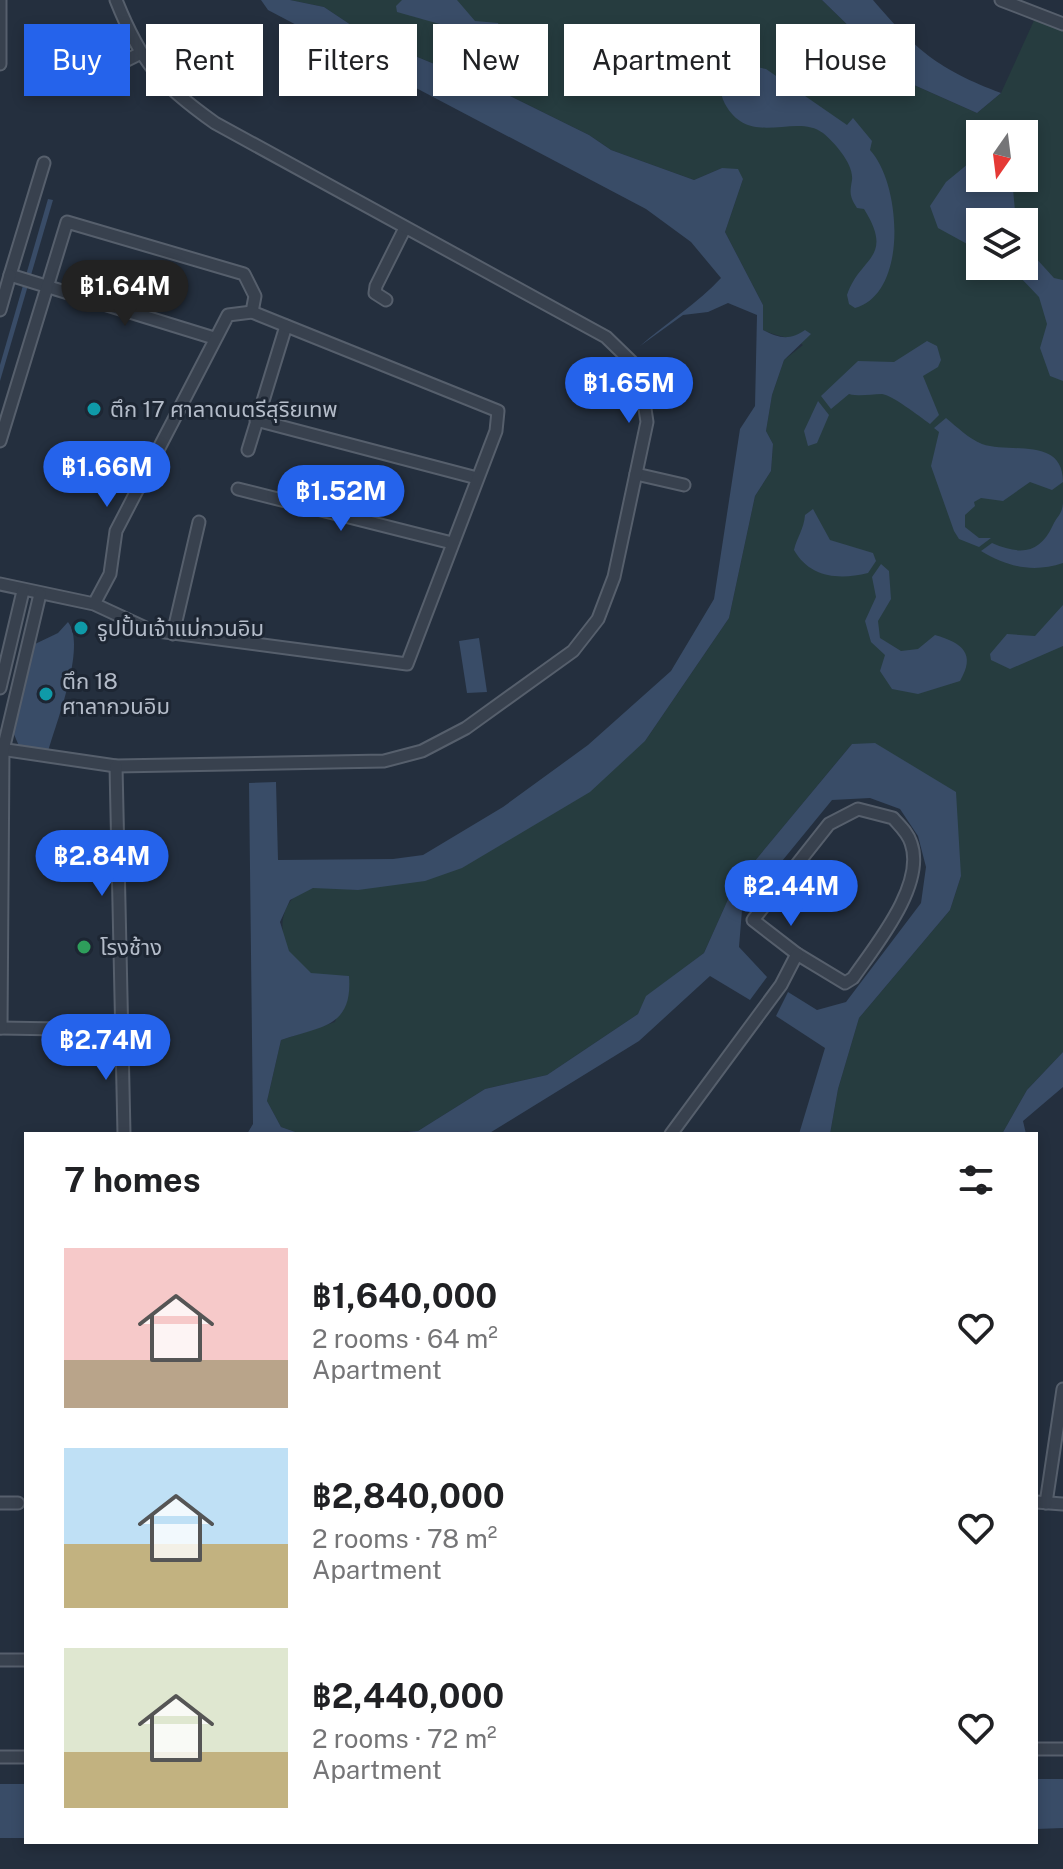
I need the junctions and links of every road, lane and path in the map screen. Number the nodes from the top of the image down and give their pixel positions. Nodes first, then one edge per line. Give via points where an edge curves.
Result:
1 (0, 0) edge
2 (116, 0) edge
3 (1001, 0) edge
4 (1063, 24) edge
5 (139, 54) junction
6 (130, 58) edge
7 (0, 64) edge
8 (44, 163) dead end
9 (405, 228) junction
10 (13, 276) junction
11 (48, 286) junction
12 (386, 300) dead end
13 (0, 310) edge
14 (252, 312) junction
15 (286, 326) junction
16 (214, 338) junction
17 (256, 420) junction
18 (0, 441) edge
19 (248, 450) dead end
20 (636, 474) junction
21 (477, 478) junction
22 (684, 485) dead end
23 (238, 489) dead end
24 (199, 522) dead end
25 (452, 543) junction
26 (0, 584) edge
27 (23, 591) junction
28 (40, 594) junction
29 (94, 604) junction
30 (173, 634) junction
31 (0, 688) edge
32 (2, 750) edge
33 (116, 766) junction
34 (797, 954) junction
35 (1, 1028) edge
36 (123, 1030) junction
37 (124, 1132) edge
38 (672, 1132) edge
39 (1063, 1389) edge
40 (1041, 1502) edge
41 (0, 1503) edge
42 (18, 1503) dead end
43 (1063, 1504) edge
44 (0, 1660) edge
45 (24, 1660) edge
46 (1038, 1749) edge
47 (1063, 1749) edge
48 (0, 1757) edge
49 (24, 1757) edge

1 - 7 street
2 - 5 street
3 - 4 street
5 - 6 street
5 - 9 street via 171,91 215,123
8 - 10 street
9 - 12 street via 376,286 375,293
9 - 20 street via 589,326 632,359 643,379 647,404
10 - 11 street
10 - 13 street
11 - 14 street via 64,226 71,222 244,274 252,284
11 - 16 street
11 - 18 street
14 - 15 street
14 - 16 street via 228,315
15 - 17 street
15 - 21 street via 492,406 499,423
16 - 29 street via 116,531 110,574
17 - 19 street
17 - 21 street
20 - 22 street
20 - 33 street via 611,587 588,634 545,672 447,739 384,761
21 - 25 street
23 - 25 street
24 - 30 street
25 - 30 street via 407,664
26 - 27 street
27 - 28 street
27 - 31 street
28 - 29 street
28 - 32 street
29 - 30 street via 150,630
32 - 33 street
32 - 35 street
33 - 36 street
34 - 34 street via 755,924 754,915 838,817 858,809 893,818 911,843 914,864 888,929 848,982 841,983
34 - 38 street via 781,985
35 - 36 street
36 - 37 street
39 - 40 street
40 - 43 street
41 - 42 street
44 - 45 street
46 - 47 street
48 - 49 street

